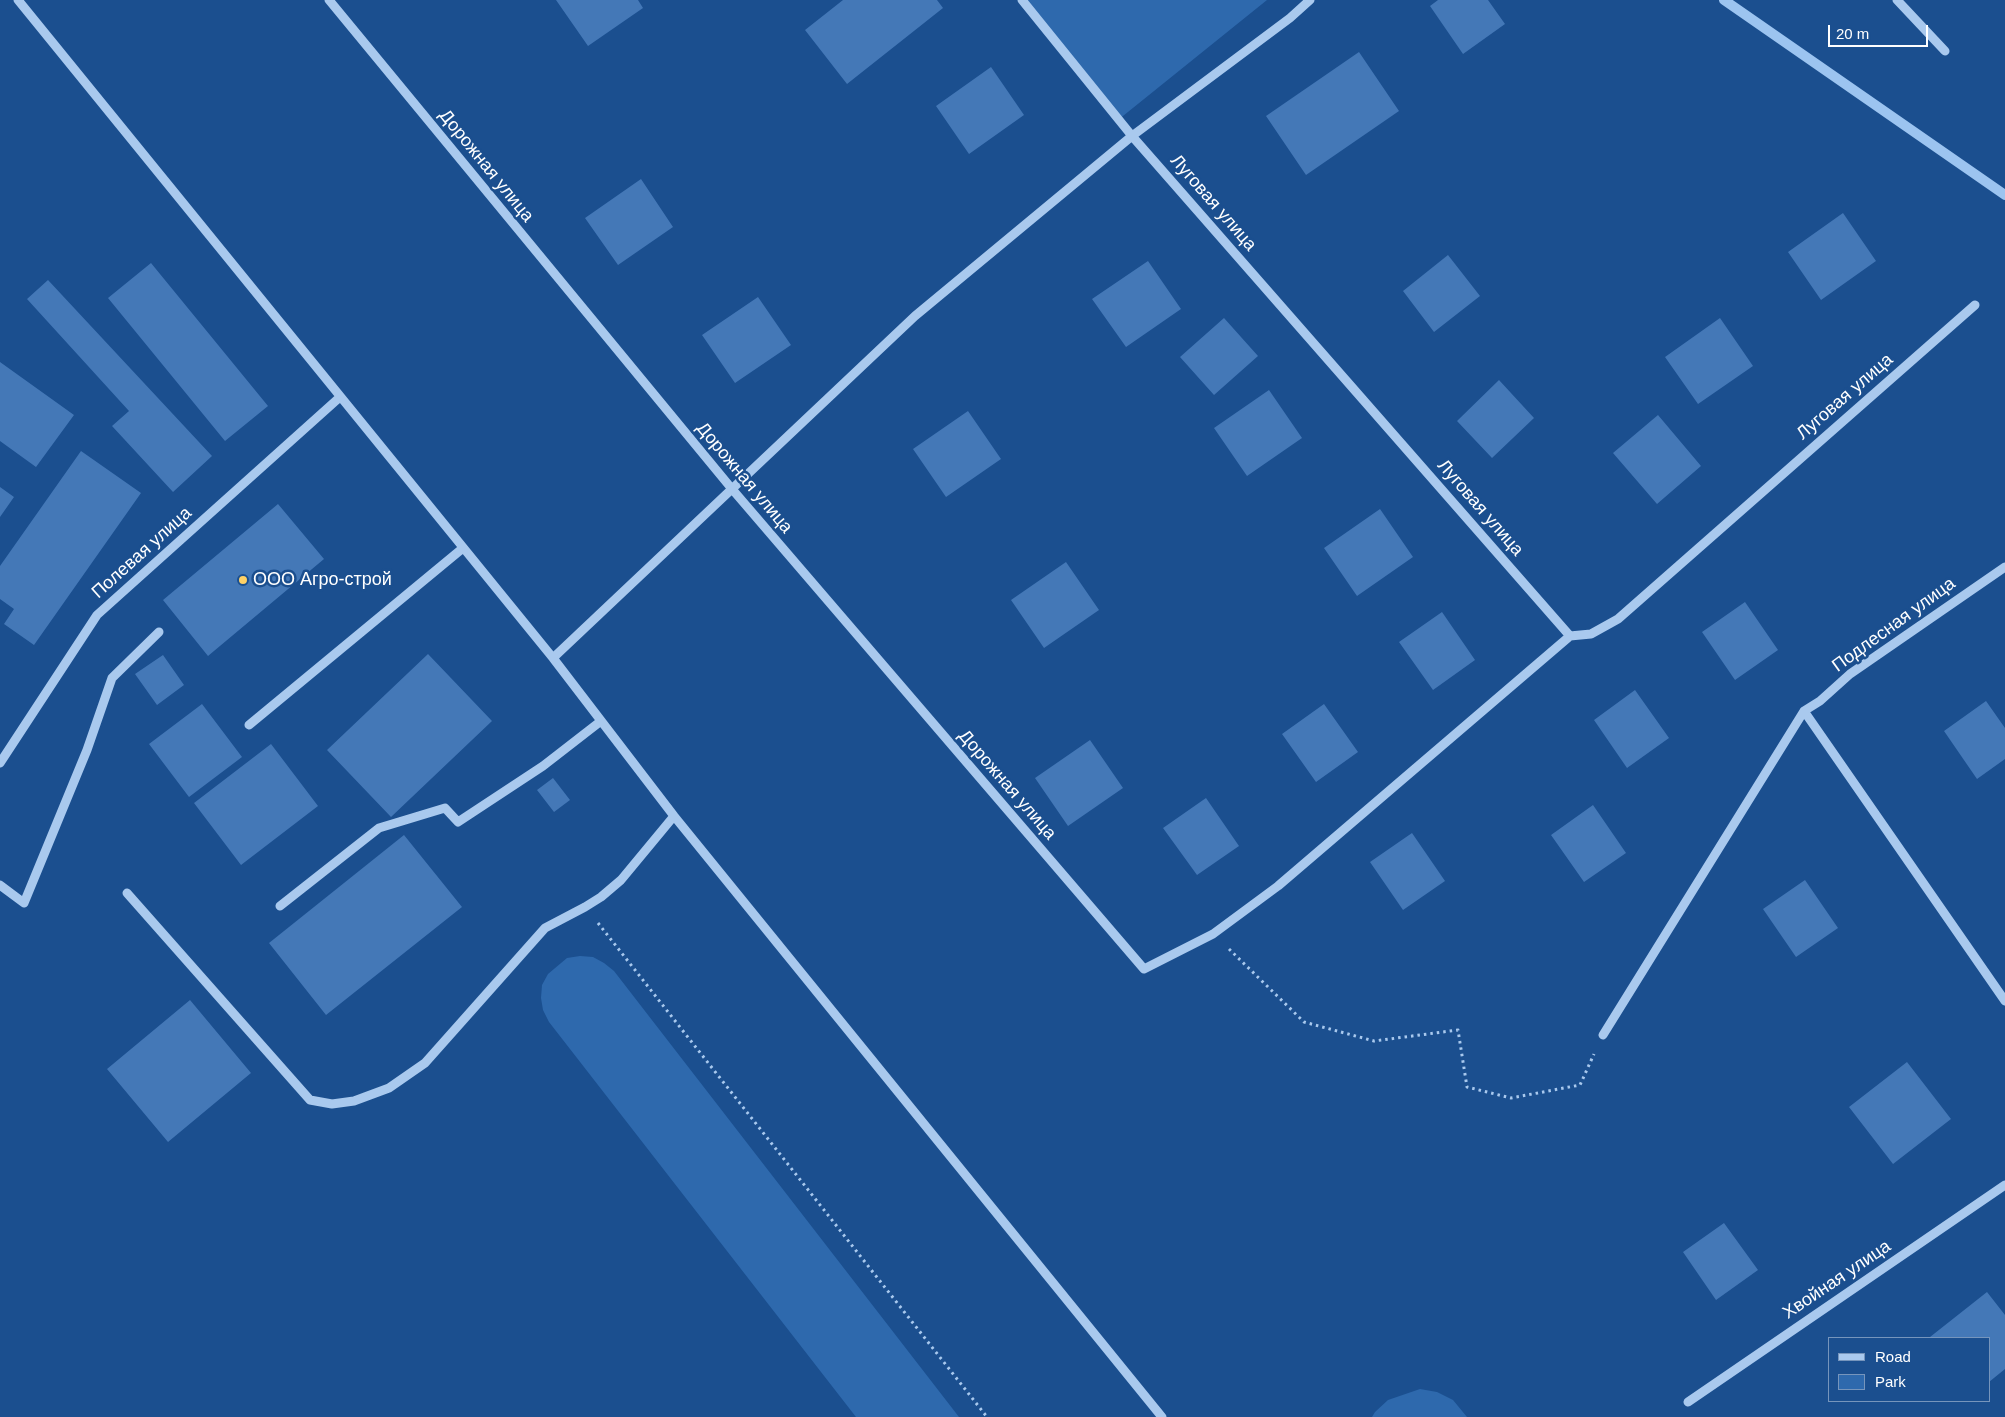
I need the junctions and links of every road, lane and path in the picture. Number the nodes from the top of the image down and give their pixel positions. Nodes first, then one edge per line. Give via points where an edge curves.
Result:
1 (18, 0) edge
2 (329, 0) edge
3 (1022, 0) edge
4 (1310, 0) edge
5 (1897, 0) edge
6 (1945, 51) dead end
7 (1132, 136) junction
8 (1975, 305) dead end
9 (340, 397) junction
10 (732, 490) junction
11 (463, 548) junction
12 (2005, 567) edge
13 (159, 632) dead end
14 (1570, 636) junction
15 (553, 658) junction
16 (1804, 710) junction
17 (601, 721) junction
18 (249, 725) dead end
19 (0, 763) edge
20 (674, 816) junction
21 (0, 885) edge
22 (127, 893) dead end
23 (280, 906) dead end
24 (585, 907) junction
25 (1214, 934) junction
26 (2005, 1001) edge
27 (1602, 1035) joint
28 (2005, 1185) edge
29 (1688, 1402) dead end
30 (987, 1417) edge
31 (1162, 1417) edge

1 - 9 street
2 - 10 street, Дорожная улица
3 - 7 street, Луговая улица
4 - 7 street
5 - 6 street
7 - 10 street via 915,316
7 - 14 street, Луговая улица
8 - 14 street, Луговая улица via 1618,619 1591,634
9 - 11 street
9 - 19 street, Полевая улица via 97,615
10 - 15 street
10 - 25 street, Дорожная улица via 1144,969
11 - 15 street
11 - 18 street
12 - 16 street, Подлесная улица via 1850,674 1820,701
13 - 21 street via 112,678 87,750 24,903
14 - 25 street via 1278,886
15 - 17 street
16 - 26 street
16 - 27 street
17 - 20 street
17 - 23 street via 543,766 458,822 444,808 379,828
20 - 24 street via 621,880
20 - 31 street
22 - 24 street via 310,1100 332,1104 389,1088 426,1063 545,928
24 - 30 path
25 - 27 path via 1304,1022 1374,1041 1458,1030 1468,1087 1511,1098 1580,1085
28 - 29 street, Хвойная улица

